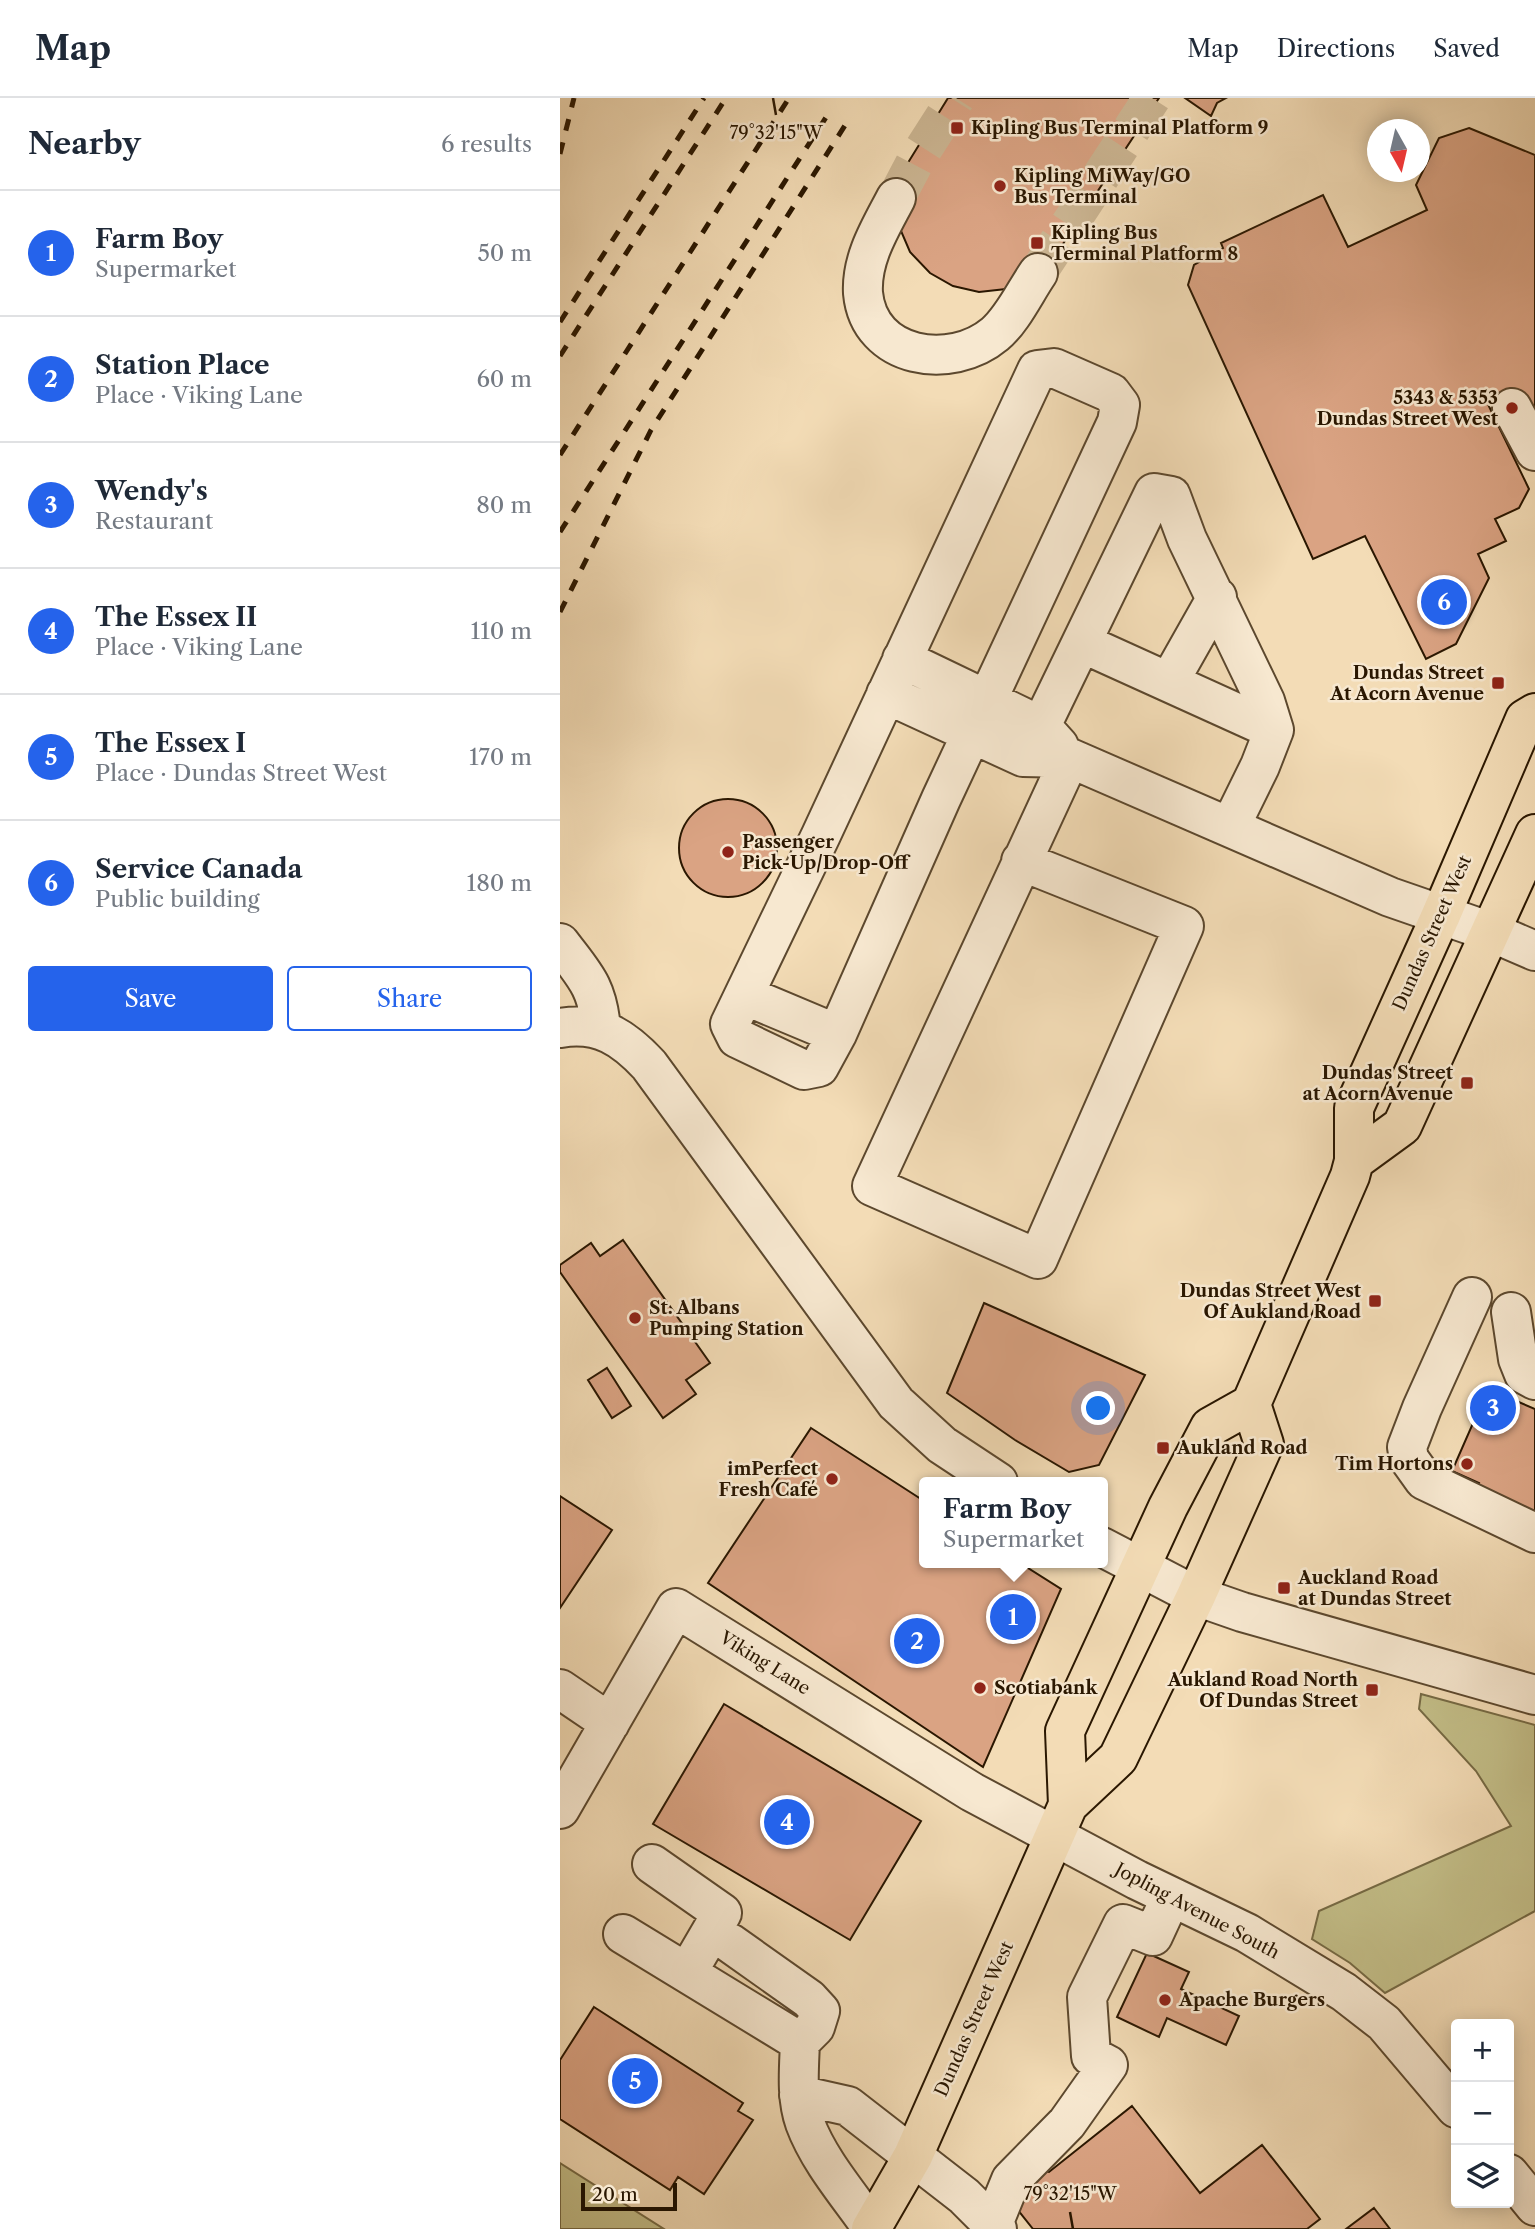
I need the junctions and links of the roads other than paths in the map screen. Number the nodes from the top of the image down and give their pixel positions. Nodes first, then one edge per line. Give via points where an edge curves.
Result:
1 (896, 198) tunnel mouth
2 (1038, 273) tunnel mouth
3 (1512, 408) dead end
4 (1535, 451) edge
5 (1217, 597) junction
6 (1082, 643) junction
7 (902, 659) junction
8 (1170, 682) junction
9 (886, 694) junction
10 (1535, 713) edge
11 (980, 717) junction
12 (1041, 726) junction
13 (1274, 730) junction
14 (1070, 758) junction
15 (1230, 827) junction
16 (1534, 839) edge
17 (1021, 861) junction
18 (1441, 915) junction
19 (1491, 932) junction
20 (560, 943) edge
21 (1535, 951) edge
22 (560, 1028) edge
23 (601, 1028) junction
24 (1354, 1161) junction
25 (1472, 1297) dead end
26 (1511, 1312) dead end
27 (1535, 1380) edge
28 (1251, 1404) junction
29 (990, 1477) edge
30 (1535, 1533) edge
31 (1108, 1551) edge
32 (1139, 1569) junction
33 (1196, 1596) junction
34 (560, 1689) edge
35 (1535, 1695) edge
36 (610, 1723) junction
37 (560, 1809) edge
38 (1061, 1821) junction
39 (652, 1864) dead end
40 (1171, 1897) junction
41 (623, 1934) dead end
42 (730, 1943) dead end
43 (687, 1973) junction
44 (800, 2042) junction
45 (799, 2095) junction
46 (1451, 2102) edge
47 (914, 2156) junction
48 (1514, 2180) edge
49 (1535, 2206) edge
50 (994, 2227) edge
51 (871, 2228) edge

1 - 2 street via 869,251 863,292 871,318 888,340 913,353 942,357 971,351 997,333
3 - 4 street
5 - 6 street via 1171,496 1154,493
5 - 8 street
5 - 13 street
6 - 8 street
6 - 12 street
7 - 9 street
7 - 11 street
7 - 11 street via 1037,370 1054,368 1111,393 1120,405 1117,422
8 - 13 street
9 - 11 street
9 - 11 street via 730,1024 737,1038 804,1070 819,1067 837,1034
10 - 18 main road, Dundas Street West via 1525,719
11 - 12 street
11 - 14 street via 1024,757
12 - 14 street
13 - 15 street
14 - 15 street
14 - 17 street
15 - 18 street
16 - 19 main road
17 - 17 street via 872,1186 1038,1259 1184,926
18 - 19 street
18 - 24 main road, Dundas Street West via 1354,1108
19 - 21 street
19 - 24 main road via 1402,1126
20 - 23 street via 590,981
22 - 23 street
23 - 29 street via 627,1042 649,1065 896,1403 942,1445
24 - 28 main road, Dundas Street West
25 - 30 street via 1422,1408 1407,1447 1409,1459 1424,1480
26 - 27 street via 1518,1359 1524,1374
28 - 32 main road, Dundas Street West via 1210,1427
28 - 33 main road, Dundas Street West via 1264,1444
31 - 32 street
32 - 33 street
32 - 38 main road, Dundas Street West via 1065,1731
33 - 35 street
33 - 38 main road, Dundas Street West via 1118,1758
34 - 36 street
36 - 37 street, Viking Lane
36 - 38 street, Viking Lane via 676,1608 972,1792
38 - 40 street, Jopling Avenue South
38 - 47 main road, Dundas Street West
39 - 43 street via 722,1913
40 - 46 street, Jopling Avenue South via 1247,1933 1344,1992 1384,2023
40 - 50 street via 1153,1936 1123,1924 1087,1997 1091,2056 1108,2065 1067,2123 1011,2180
41 - 43 street
42 - 44 street via 820,2011 815,2027
43 - 44 street
44 - 45 street
45 - 47 street via 848,2106
45 - 51 street via 805,2123 822,2156
47 - 50 street
47 - 51 main road, Dundas Street West
48 - 49 street

